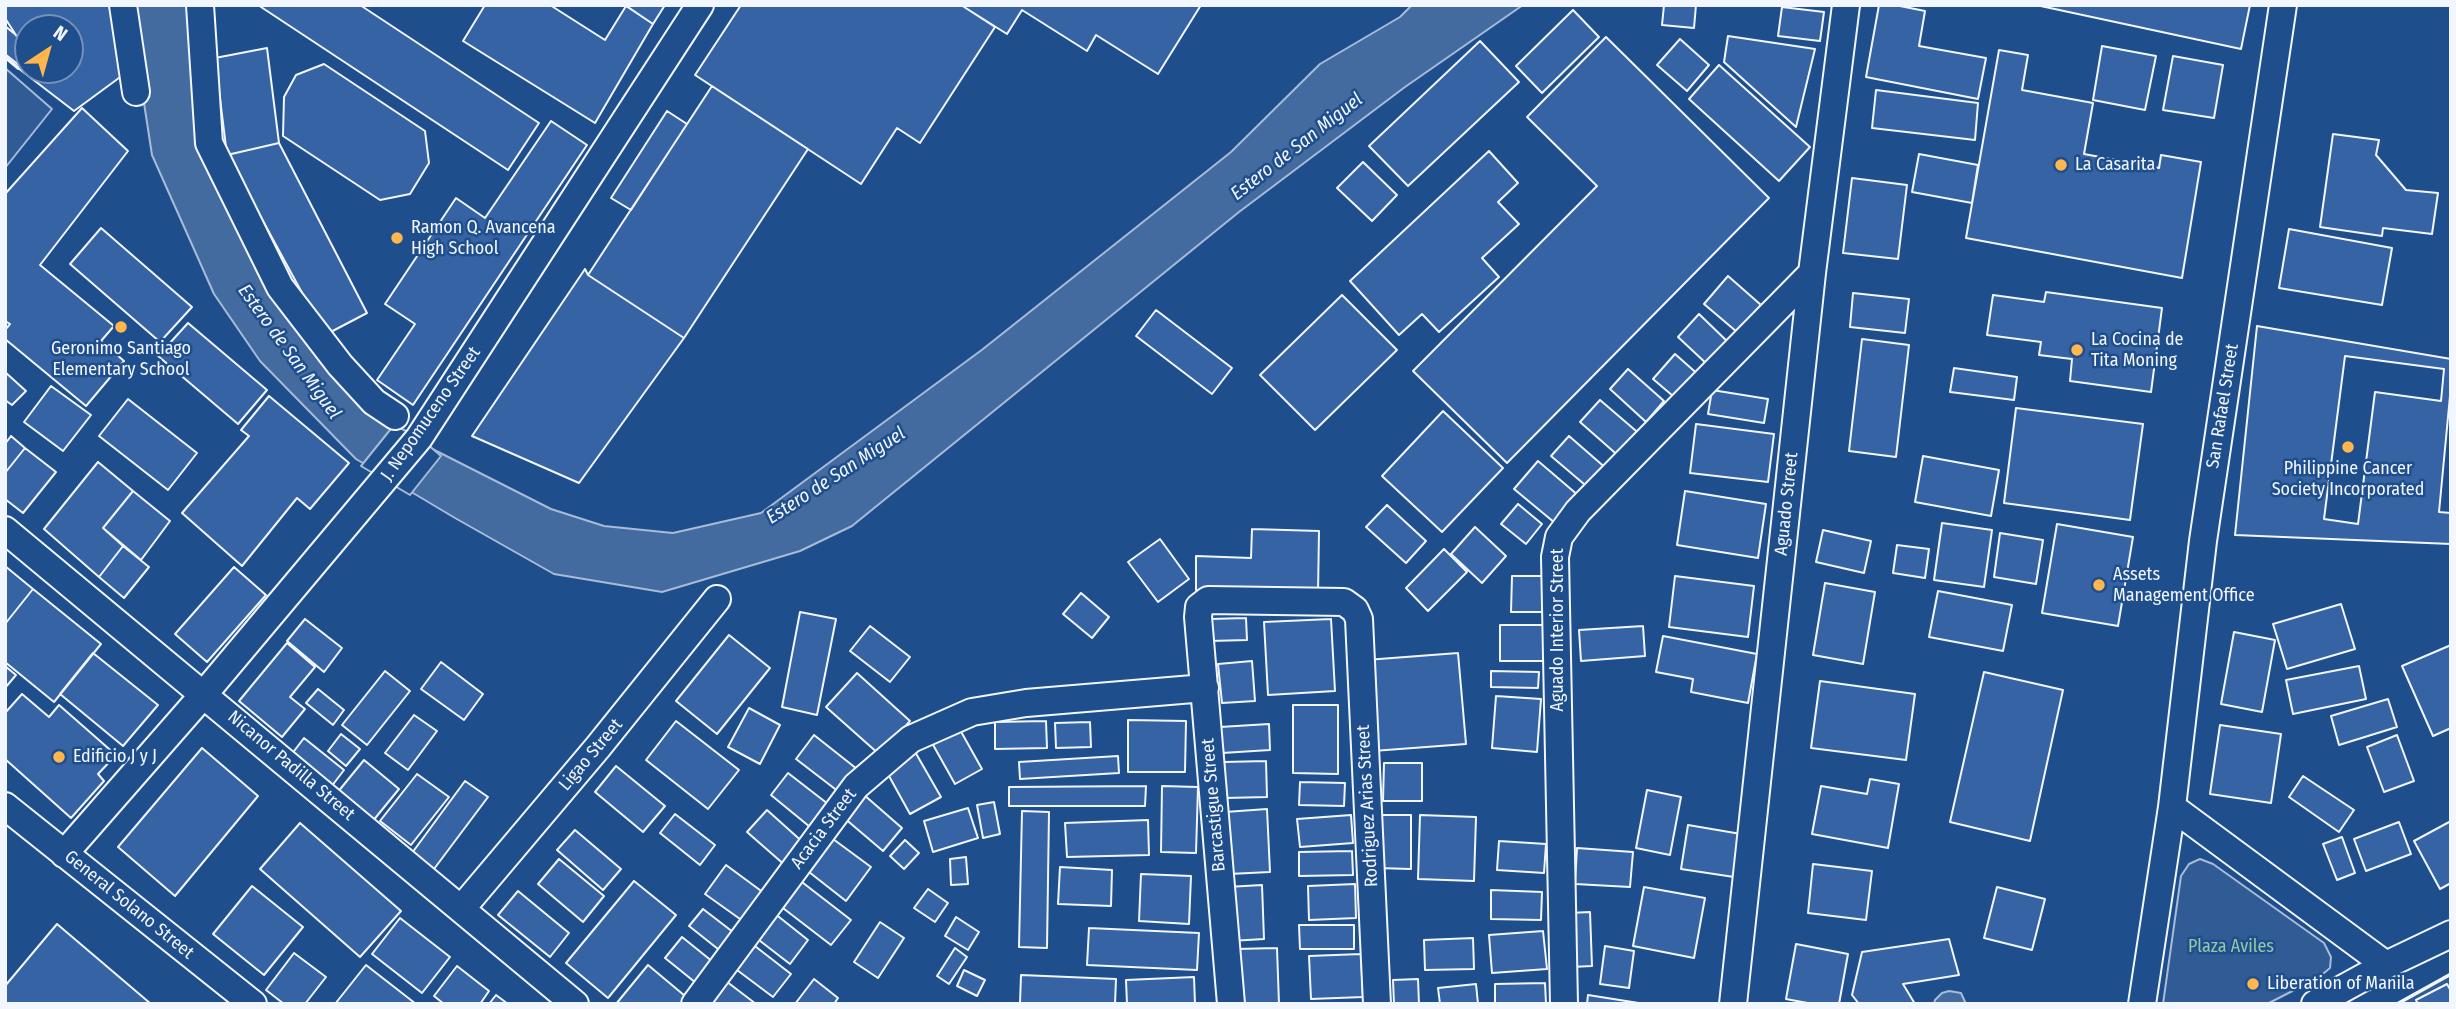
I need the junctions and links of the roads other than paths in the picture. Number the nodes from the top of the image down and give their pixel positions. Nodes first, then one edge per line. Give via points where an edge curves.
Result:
1 (123, 5) edge
2 (200, 5) edge
3 (700, 5) edge
4 (1846, 5) edge
5 (2283, 5) edge
6 (136, 93) dead end
7 (1812, 274) junction
8 (394, 416) dead end
9 (5, 530) edge
10 (717, 599) dead end
11 (1199, 607) joint
12 (1205, 688) junction
13 (204, 694) junction
14 (5, 806) edge
15 (2172, 807) junction
16 (64, 854) junction
17 (462, 908) junction
18 (2451, 934) edge
19 (2386, 965) junction
20 (253, 1004) edge
21 (575, 1004) edge
22 (695, 1004) edge
23 (1231, 1004) edge
24 (1377, 1004) edge
25 (1563, 1004) edge
26 (1733, 1004) edge
27 (2142, 1004) edge
28 (2315, 1004) edge

1 - 6 street
2 - 8 street via 209,142 280,287 340,365 374,402
3 - 13 street, J. Nepomuceno Street via 419,438
4 - 7 street, Aguado Street
5 - 15 street, San Rafael Street via 2203,541
7 - 25 street, Aguado Interior Street via 1578,511 1559,537 1555,557
7 - 26 street, Aguado Street
9 - 13 street, Nicanor Padilla Street
10 - 17 street, Ligao Street
11 - 12 street, Barcastigue Street
11 - 24 street, Rodriguez Arias Street via 1208,600 1331,602 1344,603 1359,619
12 - 22 street, Acacia Street via 972,712 911,739 856,786
12 - 23 street, Barcastigue Street
13 - 16 street, J. Nepomuceno Street
13 - 17 street, Nicanor Padilla Street
14 - 16 street, General Solano Street
15 - 19 street
15 - 27 street, San Rafael Street
16 - 20 street, General Solano Street
17 - 21 street, Nicanor Padilla Street
18 - 19 street
19 - 28 street

